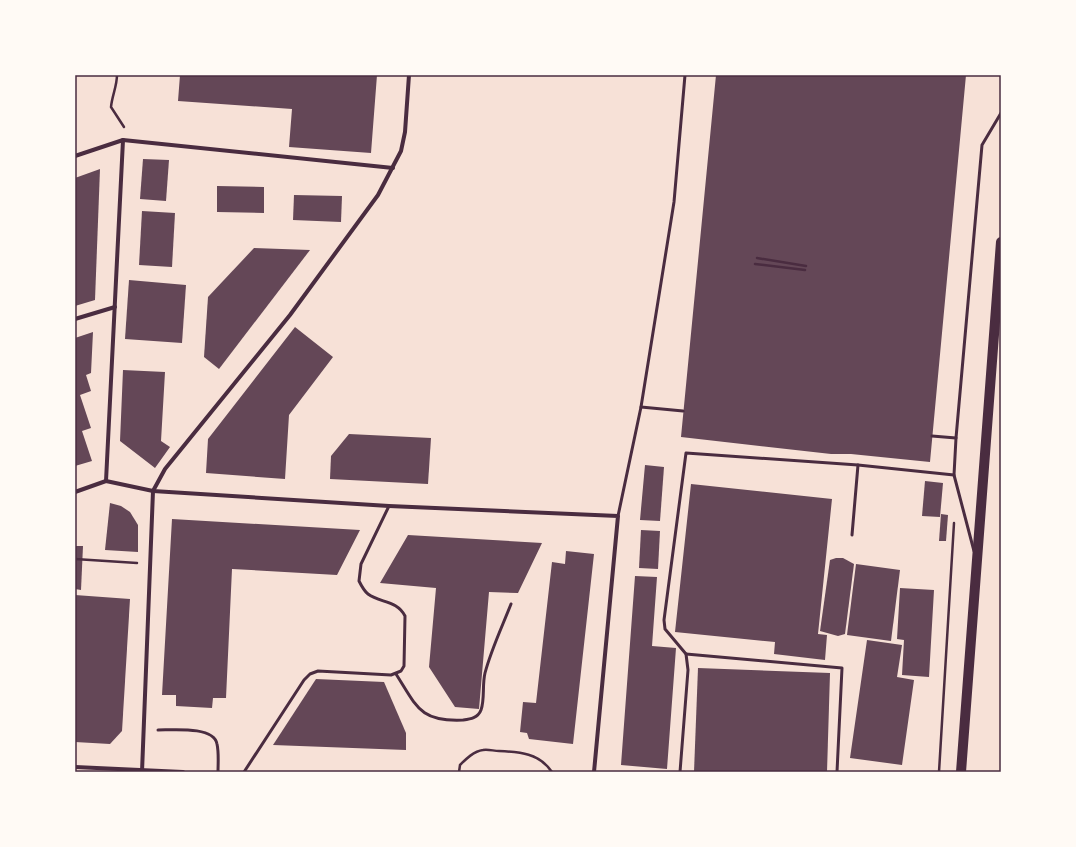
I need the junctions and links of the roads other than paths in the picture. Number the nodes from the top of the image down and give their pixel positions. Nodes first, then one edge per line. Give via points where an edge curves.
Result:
1 (409, 75) edge
2 (685, 75) edge
3 (1001, 113) edge
4 (123, 140) junction
5 (75, 156) edge
6 (393, 168) junction
7 (1001, 242) edge
8 (114, 307) junction
9 (75, 319) edge
10 (641, 407) junction
11 (683, 411) dead end
12 (932, 436) dead end
13 (956, 438) junction
14 (858, 465) junction
15 (954, 475) junction
16 (106, 481) junction
17 (153, 491) junction
18 (75, 492) edge
19 (389, 506) junction
20 (618, 516) junction
21 (852, 535) dead end
22 (976, 560) junction
23 (511, 604) dead end
24 (686, 654) junction
25 (396, 674) junction
26 (158, 730) dead end
27 (75, 767) edge
28 (142, 771) edge
29 (183, 772) edge
30 (218, 772) edge
31 (244, 772) edge
32 (594, 772) edge
33 (680, 772) edge
34 (837, 772) edge
35 (962, 772) edge

1 - 6 street via 405,132 401,151
2 - 10 lane via 674,202
3 - 13 lane via 982,145
4 - 5 street
4 - 6 street
4 - 8 street
6 - 17 street via 378,195 290,315 165,469
7 - 22 main road
8 - 9 street
8 - 16 street
10 - 11 lane
10 - 20 lane
12 - 13 lane
13 - 15 lane
14 - 15 lane
14 - 21 lane
14 - 24 lane via 686,453 664,620 665,629
15 - 22 lane
16 - 17 street
16 - 18 street
17 - 19 street
17 - 28 street
19 - 20 street
19 - 25 lane via 361,564 358,581 368,594 396,606 405,616 404,666
20 - 32 street
22 - 35 main road
23 - 25 lane via 485,673 480,710 470,720 438,720 422,713
24 - 33 lane via 688,670
24 - 34 lane via 842,668
25 - 31 lane via 318,671 310,674
26 - 30 lane via 203,731 213,736 218,744
27 - 28 street
28 - 29 street

